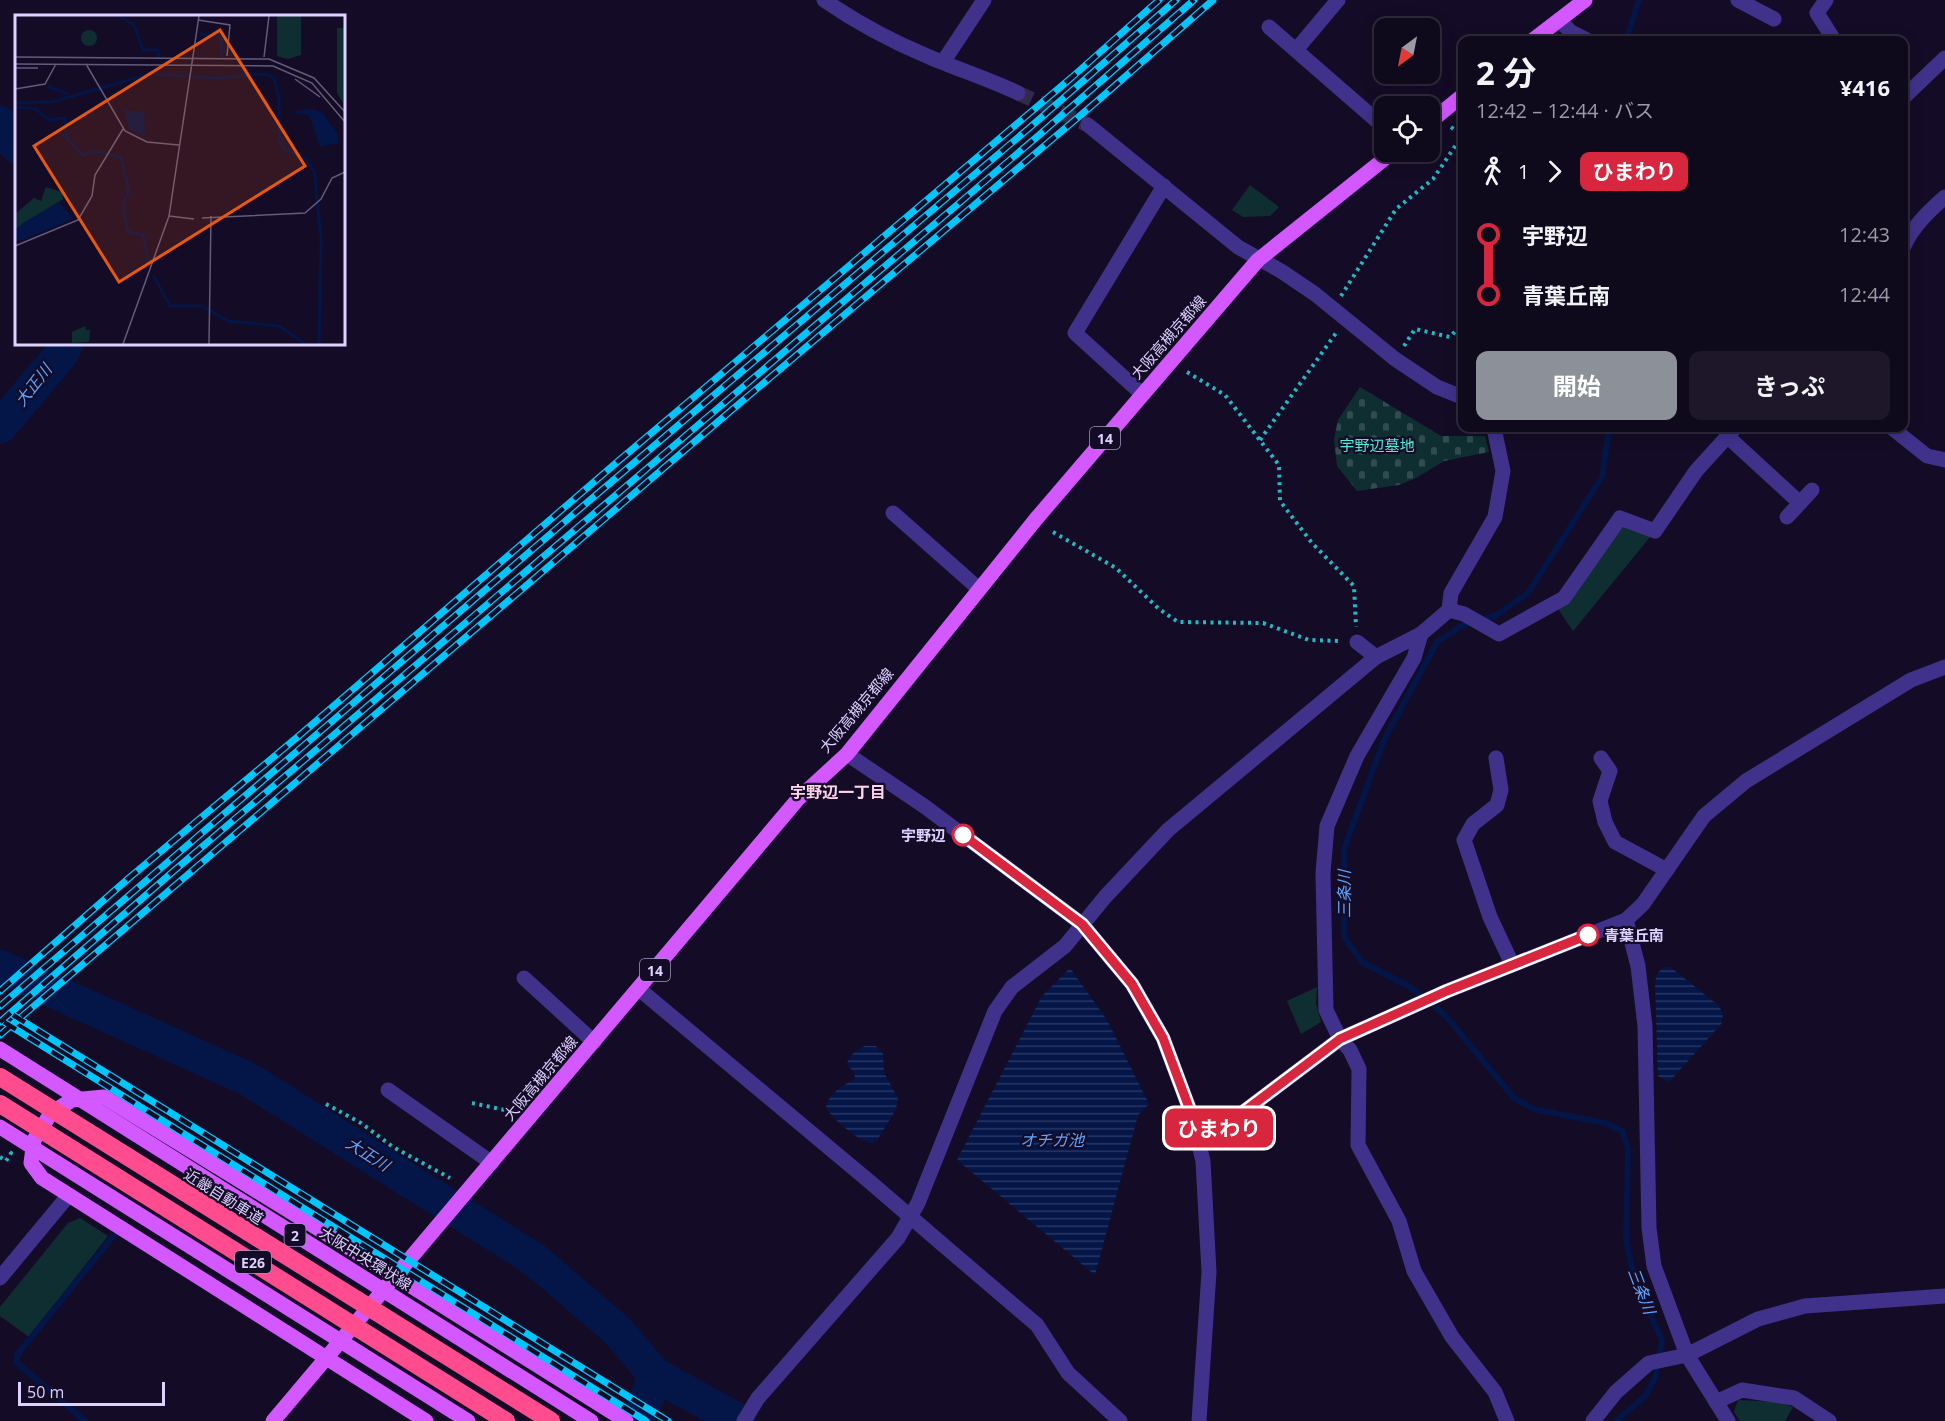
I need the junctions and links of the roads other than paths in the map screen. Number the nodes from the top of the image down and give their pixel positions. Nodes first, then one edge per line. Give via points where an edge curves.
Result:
1 (824, 0) edge
2 (984, 0) edge
3 (1338, 0) edge
4 (1585, 0) edge
5 (1738, 0) edge
6 (1826, 0) edge
7 (1774, 19) dead end
8 (1559, 20) junction
9 (1269, 27) dead end
10 (1538, 36) edge
11 (1579, 36) edge
12 (1831, 36) edge
13 (1296, 50) junction
14 (1945, 58) edge
15 (943, 62) junction
16 (1909, 83) edge
17 (1018, 93) tunnel mouth
18 (1458, 99) edge
19 (1440, 114) edge
20 (1374, 118) edge
21 (1088, 125) tunnel mouth
22 (1380, 162) edge
23 (1164, 186) junction
24 (1945, 197) edge
25 (1908, 239) edge
26 (1258, 260) junction
27 (1142, 394) junction
28 (1458, 395) edge
29 (1495, 432) edge
30 (1731, 432) edge
31 (1897, 432) edge
32 (1945, 460) edge
33 (1812, 490) dead end
34 (1800, 503) junction
35 (893, 513) dead end
36 (1787, 517) dead end
37 (979, 589) junction
38 (1457, 612) junction
39 (1421, 634) junction
40 (1357, 642) road end
41 (1376, 657) junction
42 (1945, 667) edge
43 (847, 754) junction
44 (1496, 758) dead end
45 (1601, 758) dead end
46 (1667, 870) junction
47 (1626, 920) junction
48 (1082, 924) junction
49 (1512, 964) junction
50 (524, 978) dead end
51 (639, 989) junction
52 (1340, 1039) junction
53 (594, 1042) junction
54 (0, 1049) edge
55 (0, 1077) edge
56 (388, 1090) dead end
57 (0, 1104) edge
58 (0, 1127) edge
59 (1198, 1139) junction
60 (492, 1163) junction
61 (68, 1196) junction
62 (395, 1276) junction
63 (0, 1278) edge
64 (1945, 1296) edge
65 (1687, 1355) junction
66 (327, 1360) junction
67 (591, 1398) junction
68 (1716, 1402) junction
69 (748, 1415) edge
70 (622, 1418) edge
71 (418, 1419) edge
72 (273, 1421) edge
73 (468, 1421) edge
74 (506, 1421) edge
75 (551, 1421) edge
76 (577, 1421) edge
77 (591, 1421) edge
78 (1120, 1421) edge
79 (1199, 1421) edge
80 (1507, 1421) edge
81 (1593, 1421) edge
82 (1728, 1421) edge
83 (1829, 1421) edge

1 - 15 street via 850,18
2 - 15 street
3 - 13 street
4 - 8 main road
5 - 7 street
6 - 12 street via 1817,13
8 - 10 main road
8 - 11 street
9 - 13 street
13 - 20 street
14 - 16 street
15 - 17 street
18 - 19 main road
21 - 23 street
22 - 26 main road, 大阪高槻京都線 / 14
23 - 26 street
23 - 27 street via 1075,333
24 - 25 street
26 - 27 main road, 大阪高槻京都線 / 14
26 - 28 street via 1281,272 1395,359 1437,387
27 - 37 main road, 大阪高槻京都線 / 14
29 - 38 street via 1503,471 1496,517 1451,593
30 - 34 street
30 - 38 street via 1696,471 1655,531 1620,518 1564,598 1499,634
31 - 32 street via 1927,456
33 - 34 street
34 - 36 street
35 - 37 street
37 - 43 main road, 大阪高槻京都線 / 14
38 - 39 street
39 - 41 street
39 - 52 street via 1414,658 1357,756 1327,826 1323,873 1326,1010
40 - 41 street
41 - 48 street via 1168,830
42 - 46 street via 1911,680 1746,782 1704,816
43 - 48 street
43 - 51 main road, 大阪高槻京都線 / 14 via 798,799
44 - 49 street via 1501,790 1497,805 1473,825 1464,840 1490,917
45 - 46 street via 1610,771 1600,801 1616,842
46 - 47 street via 1644,904
47 - 49 street
47 - 65 street via 1638,966 1645,1026 1649,1228 1654,1266
48 - 59 street via 1132,984 1163,1038
48 - 69 street via 1065,946 1012,987 995,1011 918,1203 898,1238 758,1398
49 - 52 street
50 - 53 street
51 - 53 main road, 大阪高槻京都線 / 14
51 - 78 street, bridge via 1037,1325 1068,1373
52 - 59 street via 1226,1125
52 - 80 street via 1359,1069 1358,1145 1399,1221 1414,1271 1452,1337 1495,1392
53 - 60 main road, 大阪高槻京都線 / 14
54 - 77 main road, 大阪中央環状線 / 2, bridge
55 - 75 highway, 近畿自動車道 / E26, bridge
56 - 60 street
57 - 74 highway, E26, bridge
58 - 73 main road, bridge
59 - 79 street via 1203,1161 1209,1272
60 - 62 main road, 大阪高槻京都線 / 14
61 - 62 main road via 42,1179 31,1163 34,1140 51,1113 72,1100 104,1097
61 - 63 street
61 - 66 main road
62 - 66 main road, 大阪高槻京都線 / 14
62 - 67 main road
64 - 65 street via 1805,1306 1758,1319
65 - 68 street
65 - 81 street via 1649,1363 1616,1392
66 - 71 main road
66 - 72 main road, 大阪高槻京都線 / 14
67 - 70 main road
67 - 76 main road
68 - 82 street
68 - 83 street via 1742,1390 1794,1398

